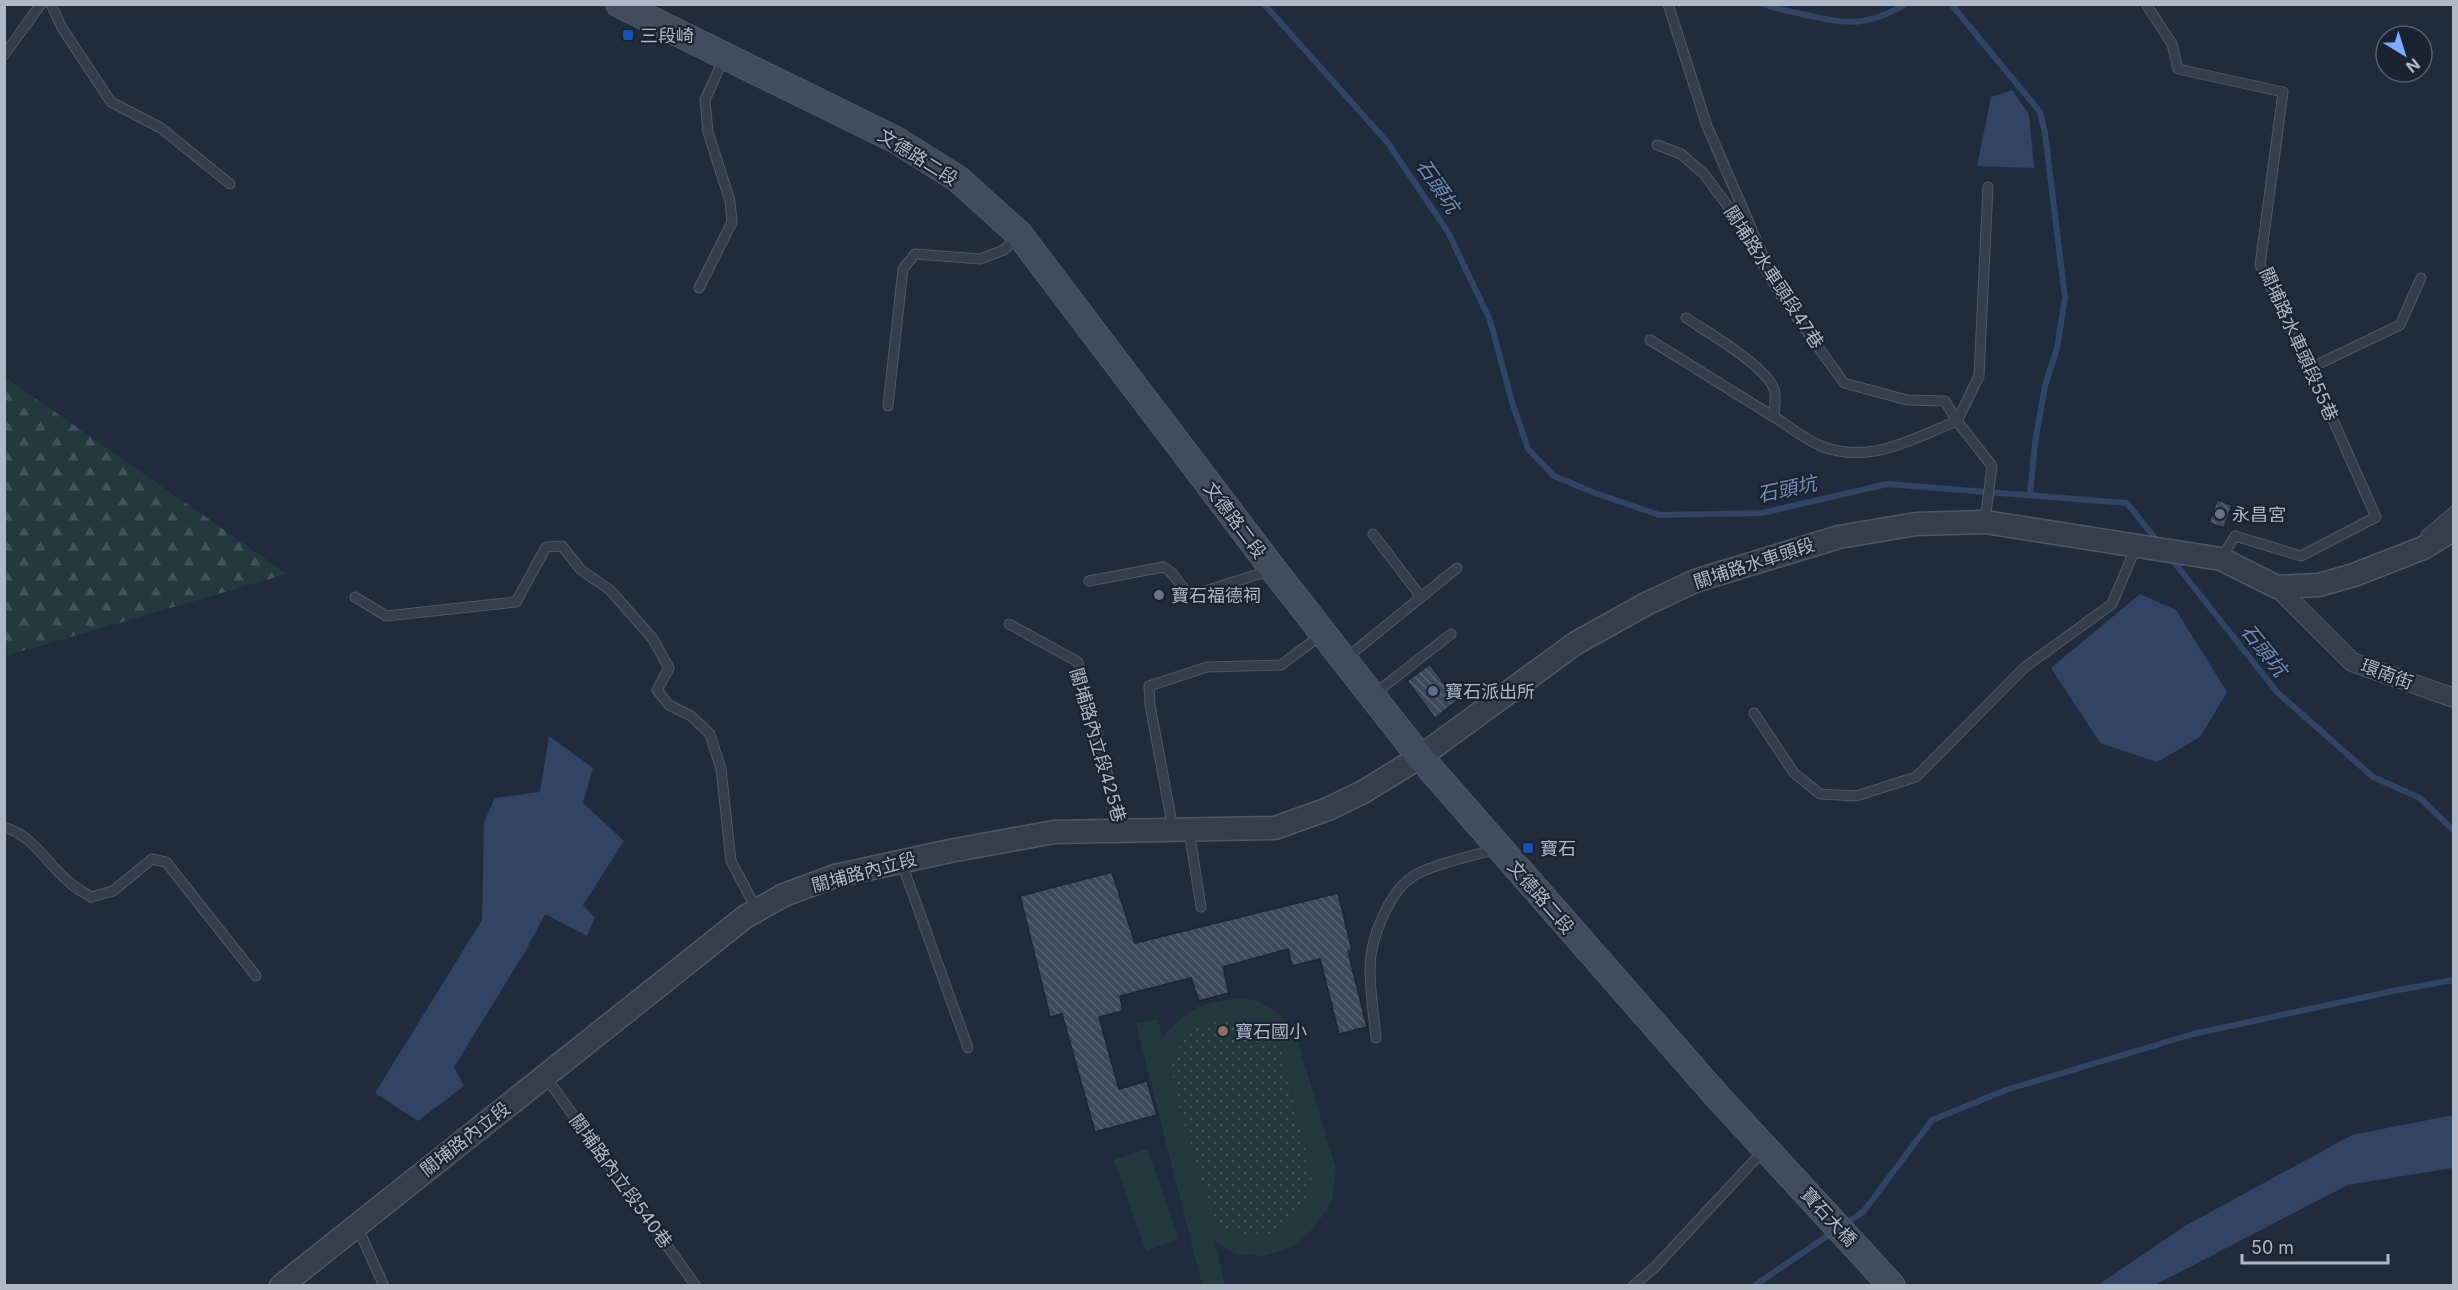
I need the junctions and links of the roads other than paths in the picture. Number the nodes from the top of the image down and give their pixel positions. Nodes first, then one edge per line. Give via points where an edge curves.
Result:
1 (41, 4) edge
2 (51, 4) edge
3 (619, 4) edge
4 (1668, 4) edge
5 (2146, 4) edge
6 (4, 55) edge
7 (725, 56) junction
8 (1657, 145) dead end
9 (230, 184) dead end
10 (1988, 187) dead end
11 (1019, 234) junction
12 (2421, 278) dead end
13 (699, 288) dead end
14 (1780, 294) junction
15 (1686, 318) dead end
16 (1650, 340) dead end
17 (2310, 368) junction
18 (888, 406) dead end
19 (1773, 417) junction
20 (1957, 421) junction
21 (2454, 511) edge
22 (1985, 522) junction
23 (2454, 529) edge
24 (1373, 534) dead end
25 (2137, 545) junction
26 (2402, 556) junction
27 (2221, 559) junction
28 (1457, 568) dead end
29 (1273, 570) junction
30 (1089, 581) dead end
31 (2277, 587) junction
32 (355, 597) dead end
33 (1421, 597) junction
34 (1009, 624) dead end
35 (1323, 634) junction
36 (1451, 634) dead end
37 (1343, 660) junction
38 (1371, 697) junction
39 (2454, 698) edge
40 (1754, 713) dead end
41 (1420, 757) junction
42 (4, 827) edge
43 (1181, 830) junction
44 (1123, 832) junction
45 (1498, 848) junction
46 (901, 861) junction
47 (1201, 907) dead end
48 (757, 910) junction
49 (256, 976) dead end
50 (1376, 1038) dead end
51 (968, 1048) dead end
52 (545, 1076) junction
53 (1765, 1148) junction
54 (356, 1224) junction
55 (280, 1286) edge
56 (384, 1286) edge
57 (696, 1286) edge
58 (1633, 1286) edge
59 (1892, 1286) edge

1 - 6 lane
2 - 9 lane via 62,28 111,102 161,128
3 - 7 main road, 文德路二段
4 - 14 lane via 1707,126
5 - 17 lane, 關埔路水車頭段55巷 via 2172,44 2178,69 2283,92 2260,265
7 - 11 main road, 文德路二段 via 896,140 958,179
7 - 13 lane via 705,100 708,132 730,201 732,222
8 - 14 lane, 關埔路水車頭段47巷 via 1681,154 1704,174 1733,213
10 - 20 lane via 1979,376
11 - 18 lane via 1004,250 980,259 915,254 903,269
11 - 29 main road, 文德路二段
12 - 17 lane via 2400,325
14 - 20 lane, 關埔路水車頭段47巷 via 1844,382 1907,400 1945,401
15 - 19 lane via 1763,373 1775,392
16 - 19 lane
17 - 27 lane, 關埔路水車頭段55巷 via 2376,517 2301,556 2235,536
19 - 20 lane via 1820,446 1847,452 1883,451
20 - 22 lane, 關埔路水車頭段47巷 via 1992,466
21 - 26 lane
22 - 25 street, 關埔路水車頭段
22 - 41 street, 關埔路水車頭段 via 1916,524 1839,537 1695,580 1576,643
23 - 26 street
24 - 33 lane
25 - 27 street, 關埔路水車頭段
25 - 40 lane via 2112,604 2025,667 1916,777 1856,796 1820,794 1794,773
26 - 31 street via 2319,585
27 - 31 street
28 - 33 lane
29 - 30 lane via 1196,594 1185,590 1163,567
29 - 35 main road, 文德路二段
31 - 39 street, 環南街 via 2352,662
32 - 48 lane via 386,616 516,602 546,547 562,546 581,570 610,590 653,639 669,668 657,690 669,705 691,716 710,734 721,769 731,861
33 - 37 lane
34 - 44 lane, 關埔路內立段425巷 via 1078,662
35 - 37 main road, 文德路二段
35 - 43 lane via 1281,665 1207,667 1149,686 1150,705
36 - 38 lane
37 - 38 main road, 文德路二段
38 - 41 main road, 文德路二段
41 - 43 street, 關埔路內立段 via 1363,792 1275,828
41 - 45 main road, 文德路二段
42 - 49 lane via 13,829 43,852 67,881 91,897 112,891 152,859 166,862
43 - 44 street, 關埔路內立段
43 - 47 lane
44 - 46 street, 關埔路內立段 via 1054,832
45 - 50 lane via 1418,873 1395,894 1383,916 1370,968
45 - 53 main road, 文德路二段
46 - 48 street, 關埔路內立段 via 835,876
46 - 51 lane
48 - 52 street, 關埔路內立段
52 - 54 street, 關埔路內立段
52 - 57 lane, 關埔路內立段540巷
53 - 58 lane via 1655,1268
53 - 59 main road, 寶石大橋
54 - 55 street, 關埔路內立段
54 - 56 lane

